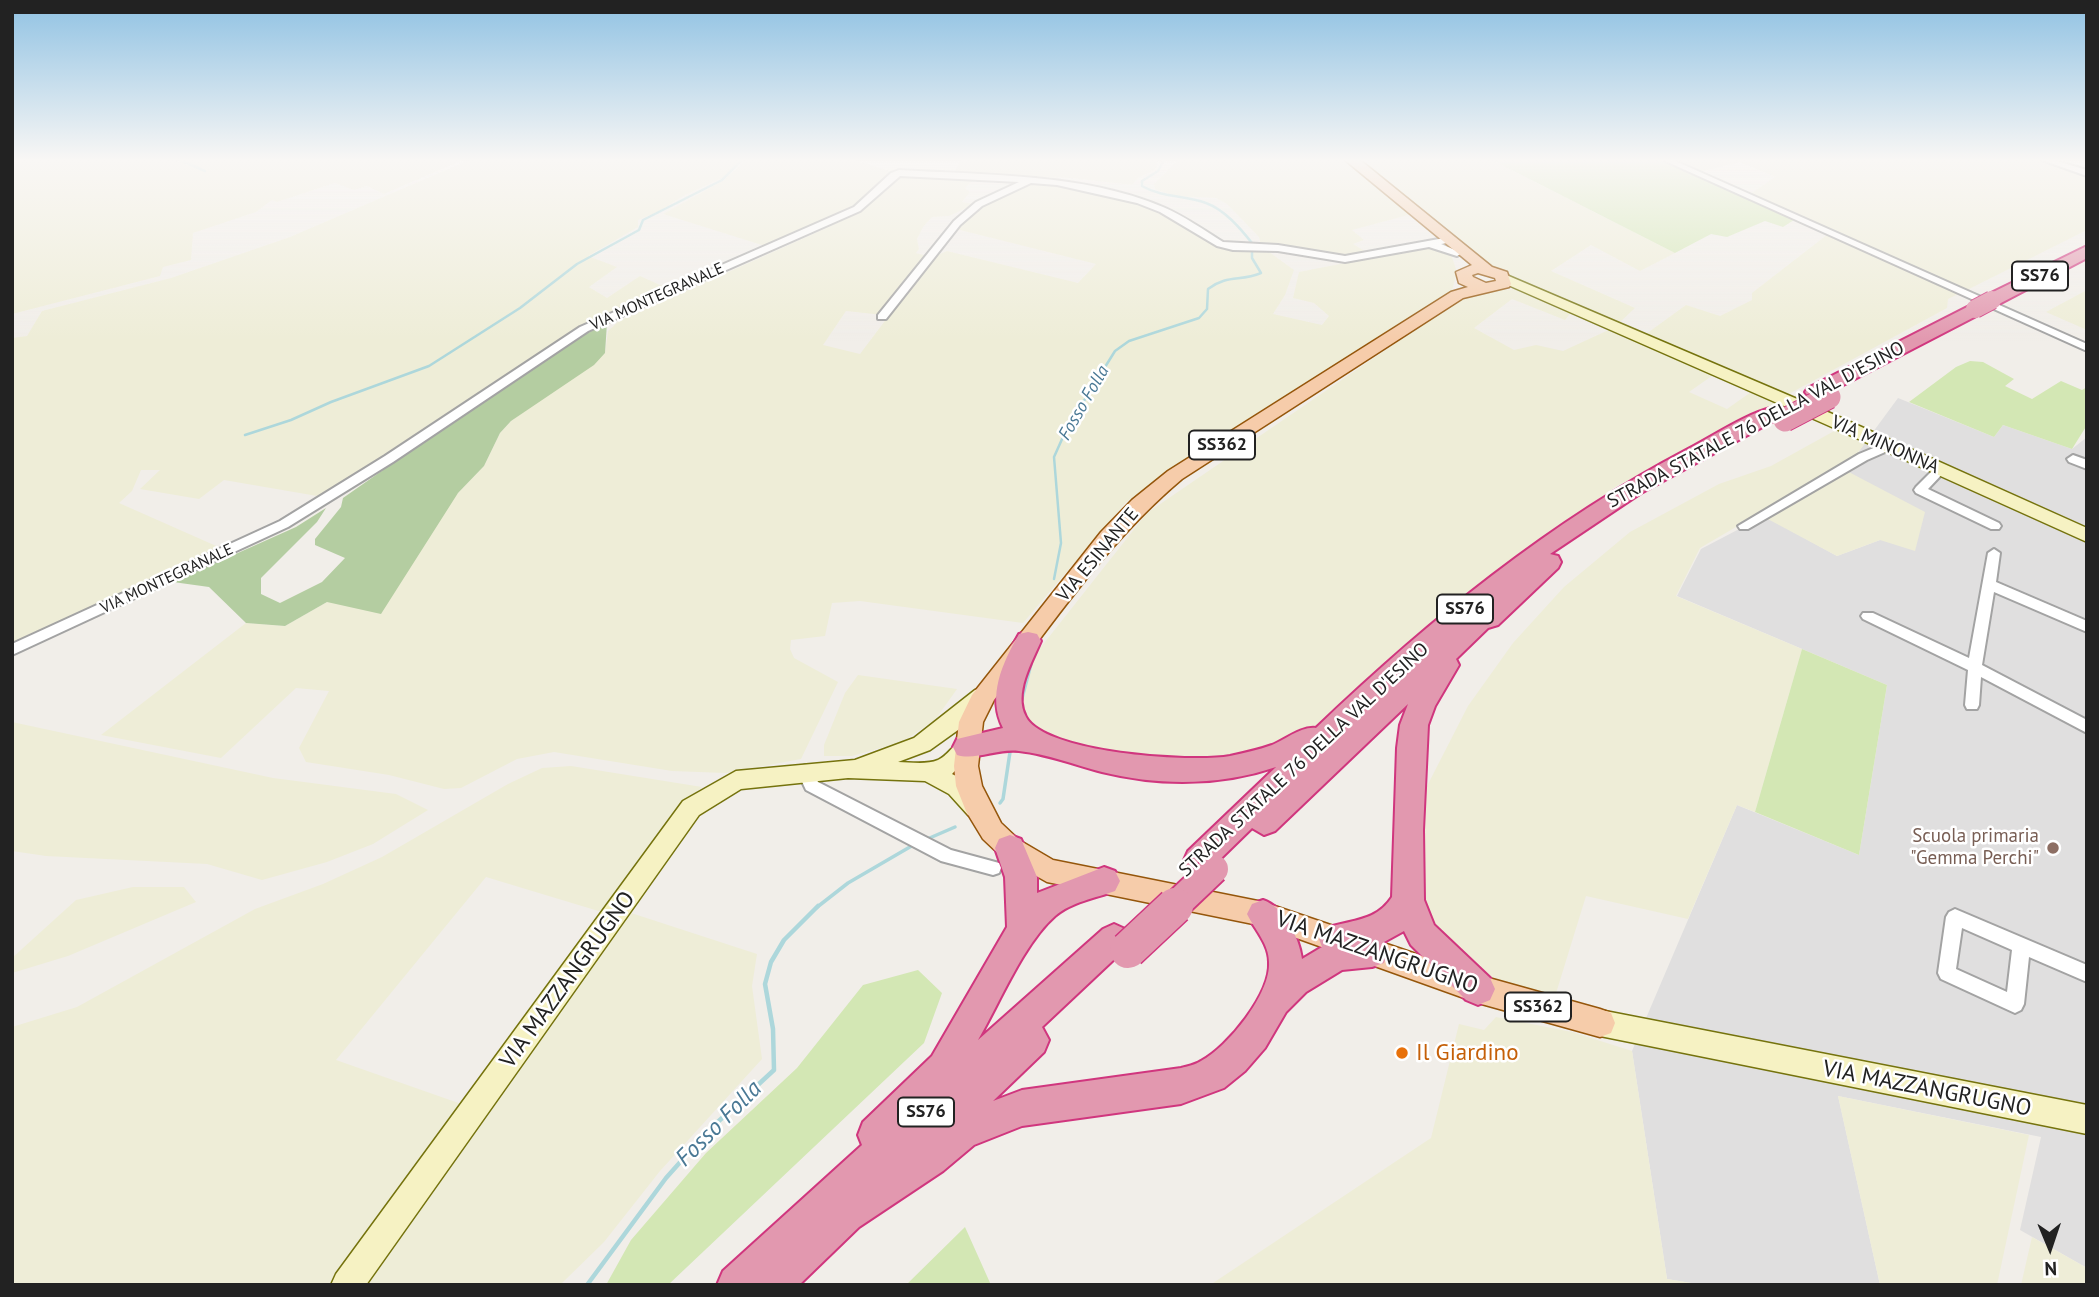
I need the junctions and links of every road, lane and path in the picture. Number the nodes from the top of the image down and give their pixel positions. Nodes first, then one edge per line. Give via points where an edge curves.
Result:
1 (833, 221) edge
2 (960, 221) edge
3 (1182, 221) edge
4 (1424, 221) edge
5 (1802, 221) edge
6 (1429, 244) junction
7 (1454, 246) junction
8 (2087, 251) edge
9 (2087, 262) edge
10 (1485, 268) junction
11 (1461, 282) junction
12 (1496, 284) junction
13 (1990, 308) junction
14 (882, 317) dead end
15 (2087, 348) edge
16 (1779, 417) junction
17 (1888, 446) junction
18 (2079, 458) edge
19 (2087, 465) edge
20 (1940, 470) junction
21 (1744, 526) dead end
22 (1995, 526) dead end
23 (2087, 536) edge
24 (1994, 553) dead end
25 (1549, 562) junction
26 (1989, 584) junction
27 (1868, 616) dead end
28 (2087, 627) edge
29 (1028, 641) junction
30 (12, 650) edge
31 (1975, 667) junction
32 (984, 695) junction
33 (1972, 705) dead end
34 (1347, 718) junction
35 (2087, 727) edge
36 (1028, 739) junction
37 (922, 744) junction
38 (967, 747) junction
39 (848, 769) junction
40 (805, 771) junction
41 (928, 772) junction
42 (979, 811) junction
43 (1002, 858) junction
44 (1206, 864) junction
45 (1104, 881) junction
46 (1408, 900) junction
47 (1263, 914) junction
48 (1023, 929) junction
49 (1335, 939) junction
50 (1121, 944) joint
51 (2021, 945) junction
52 (1372, 952) junction
53 (2087, 974) edge
54 (1478, 989) junction
55 (1274, 1001) junction
56 (1600, 1023) joint
57 (2085, 1120) edge
58 (841, 1205) junction
59 (346, 1285) edge
60 (737, 1285) edge
61 (770, 1285) edge

1 - 30 street, VIA MONTEGRANALE via 584,329 284,524
2 - 14 street
3 - 6 street, VIA MONTEGRANALE via 1220,244 1345,259
4 - 7 main road
5 - 15 street
6 - 7 street, VIA MONTEGRANALE
6 - 7 street, VIA MONTEGRANALE
7 - 10 main road
7 - 11 main road
8 - 13 highway, STRADA STATALE 76 DELLA VAL D'ESINO / SS76
9 - 13 highway, STRADA STATALE 76 DELLA VAL D'ESINO / SS76
10 - 11 main road, SS362 via 1472,268
10 - 12 main road via 1496,272
11 - 12 main road, VIA ESINANTE / SS362
11 - 29 main road, VIA ESINANTE / SS362 via 1139,505 1108,537
12 - 17 main road, VIA MINONNA via 1528,288
13 - 16 highway, STRADA STATALE 76 DELLA VAL D'ESINO / SS76, bridge
16 - 25 highway, STRADA STATALE 76 DELLA VAL D'ESINO / SS76 via 1599,526
16 - 34 highway, STRADA STATALE 76 DELLA VAL D'ESINO / SS76 via 1640,484 1588,516 1474,601
17 - 20 main road, VIA MINONNA
17 - 21 street
18 - 19 street
20 - 22 street via 1920,491
20 - 23 main road, VIA MINONNA
24 - 26 street
25 - 44 highway, STRADA STATALE 76 DELLA VAL D'ESINO / SS76
25 - 46 highway via 1468,638 1422,704 1410,748
26 - 28 street
26 - 31 street
27 - 31 street
29 - 32 main road, VIA ESINANTE / SS362
29 - 36 highway via 1009,688 1007,706 1014,727
31 - 33 street
31 - 35 street
32 - 37 main road, VIA MAZZANGRUGNO
32 - 38 main road, VIA ESINANTE / SS362 via 971,722
34 - 36 highway via 1289,752 1245,767 1186,771 1129,767
34 - 44 highway, STRADA STATALE 76 DELLA VAL D'ESINO / SS76
36 - 38 highway via 985,740
37 - 38 main road, VIA MAZZANGRUGNO
37 - 39 main road, VIA MAZZANGRUGNO
38 - 41 main road via 948,766
38 - 42 main road, VIA MAZZANGRUGNO / SS362 via 969,786
39 - 40 main road, VIA MAZZANGRUGNO
39 - 41 main road, VIA MAZZANGRUGNO
40 - 43 street via 811,786 962,862
40 - 59 main road, VIA MAZZANGRUGNO via 736,780 691,808
41 - 42 main road, VIA MAZZANGRUGNO via 957,787
42 - 43 main road, VIA MAZZANGRUGNO / SS362
43 - 45 main road, VIA MAZZANGRUGNO / SS362
43 - 48 highway via 1021,877
44 - 50 highway, STRADA STATALE 76 DELLA VAL D'ESINO / SS76, bridge
45 - 47 main road, VIA MAZZANGRUGNO / SS362
45 - 48 highway via 1045,905
46 - 49 highway via 1385,929
46 - 54 highway via 1422,935
47 - 49 main road, VIA MAZZANGRUGNO / SS362
47 - 55 highway via 1288,958 1284,983
48 - 58 highway via 944,1068 852,1158
49 - 52 main road, VIA MAZZANGRUGNO / SS362
50 - 58 highway, STRADA STATALE 76 DELLA VAL D'ESINO / SS76
51 - 51 street via 1955,917 1947,973 2015,1004
51 - 53 street
52 - 54 main road, VIA MAZZANGRUGNO / SS362
52 - 55 highway via 1337,956 1294,981
54 - 56 main road, VIA MAZZANGRUGNO / SS362
55 - 58 highway via 1233,1059 1211,1076 1181,1086 1022,1108 961,1132 930,1158
56 - 57 main road, VIA MAZZANGRUGNO
58 - 60 highway, STRADA STATALE 76 DELLA VAL D'ESINO / SS76
58 - 61 highway, STRADA STATALE 76 DELLA VAL D'ESINO / SS76

